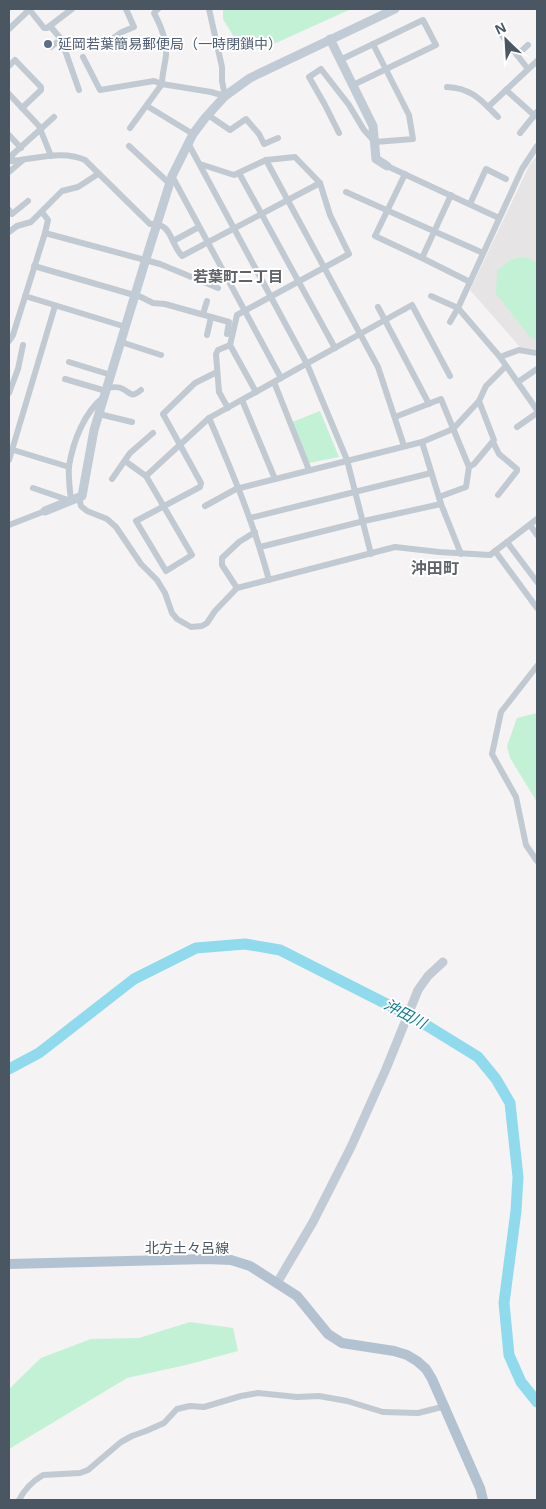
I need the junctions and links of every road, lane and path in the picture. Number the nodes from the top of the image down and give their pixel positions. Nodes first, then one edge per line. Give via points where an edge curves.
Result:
1 (29, 9) edge
2 (72, 9) edge
3 (126, 9) edge
4 (158, 9) edge
5 (209, 9) edge
6 (395, 9) edge
7 (50, 26) junction
8 (9, 29) edge
9 (500, 33) dead end
10 (61, 39) junction
11 (330, 39) junction
12 (109, 41) dead end
13 (373, 44) junction
14 (528, 45) dead end
15 (51, 47) dead end
16 (517, 55) junction
17 (83, 57) dead end
18 (340, 60) junction
19 (537, 62) edge
20 (9, 66) edge
21 (386, 69) junction
22 (528, 69) junction
23 (162, 84) junction
24 (353, 85) junction
25 (447, 87) dead end
26 (79, 90) dead end
27 (506, 90) junction
28 (9, 94) edge
29 (225, 96) junction
30 (147, 106) junction
31 (488, 107) junction
32 (22, 108) junction
33 (536, 114) edge
34 (208, 115) junction
35 (54, 117) dead end
36 (498, 117) dead end
37 (130, 128) dead end
38 (41, 129) junction
39 (339, 133) dead end
40 (520, 133) dead end
41 (9, 135) edge
42 (191, 138) junction
43 (278, 138) dead end
44 (375, 142) junction
45 (130, 146) dead end
46 (537, 146) edge
47 (21, 148) junction
48 (51, 156) junction
49 (23, 160) junction
50 (266, 160) junction
51 (10, 161) edge
52 (200, 164) junction
53 (387, 166) joint
54 (9, 172) edge
55 (240, 173) junction
56 (98, 174) junction
57 (405, 174) junction
58 (506, 179) dead end
59 (171, 180) junction
60 (320, 183) junction
61 (346, 192) dead end
62 (451, 195) junction
63 (288, 200) junction
64 (28, 201) dead end
65 (470, 204) junction
66 (9, 210) edge
67 (388, 210) junction
68 (42, 212) junction
69 (262, 214) junction
70 (499, 218) junction
71 (157, 224) junction
72 (199, 227) junction
73 (235, 229) junction
74 (434, 231) junction
75 (9, 232) edge
76 (45, 233) junction
77 (175, 240) dead end
78 (208, 243) junction
79 (483, 253) junction
80 (422, 258) junction
81 (145, 262) junction
82 (34, 266) junction
83 (324, 267) junction
84 (298, 281) junction
85 (470, 282) junction
86 (218, 288) dead end
87 (136, 295) junction
88 (25, 296) junction
89 (270, 296) junction
90 (431, 296) dead end
91 (207, 301) dead end
92 (55, 306) junction
93 (378, 306) dead end
94 (458, 308) junction
95 (245, 310) junction
96 (203, 314) junction
97 (212, 317) junction
98 (386, 321) junction
99 (450, 322) dead end
100 (126, 327) junction
101 (226, 334) dead end
102 (360, 334) junction
103 (206, 335) dead end
104 (9, 342) edge
105 (121, 342) junction
106 (23, 345) dead end
107 (230, 345) junction
108 (334, 348) junction
109 (537, 353) edge
110 (161, 355) dead end
111 (500, 357) junction
112 (69, 362) dead end
113 (307, 364) junction
114 (506, 366) junction
115 (537, 369) edge
116 (217, 372) junction
117 (111, 375) junction
118 (450, 376) dead end
119 (281, 378) junction
120 (65, 379) dead end
121 (274, 382) junction
122 (518, 382) junction
123 (141, 390) dead end
124 (105, 392) junction
125 (256, 392) junction
126 (9, 393) edge
127 (242, 400) junction
128 (480, 402) junction
129 (429, 404) junction
130 (228, 408) junction
131 (537, 412) edge
132 (99, 414) junction
133 (395, 417) junction
134 (209, 418) junction
135 (132, 422) dead end
136 (517, 427) dead end
137 (453, 429) junction
138 (153, 433) dead end
139 (422, 442) junction
140 (492, 442) junction
141 (181, 444) junction
142 (404, 446) junction
143 (10, 449) edge
144 (9, 460) edge
145 (347, 460) junction
146 (125, 461) junction
147 (69, 467) junction
148 (469, 467) junction
149 (310, 470) junction
150 (431, 473) junction
151 (146, 476) junction
152 (112, 479) dead end
153 (275, 479) junction
154 (34, 488) dead end
155 (239, 488) junction
156 (356, 491) junction
157 (498, 494) dead end
158 (75, 500) junction
159 (440, 500) junction
160 (164, 506) junction
161 (205, 506) dead end
162 (45, 511) joint
163 (250, 518) junction
164 (537, 519) edge
165 (364, 521) junction
166 (9, 525) edge
167 (530, 525) junction
168 (255, 532) junction
169 (537, 535) edge
170 (507, 542) junction
171 (260, 547) junction
172 (495, 551) junction
173 (371, 554) junction
174 (461, 554) junction
175 (269, 580) junction
176 (537, 582) edge
177 (237, 588) junction
178 (537, 608) edge
179 (537, 666) edge
180 (537, 862) edge
181 (443, 962) dead end
182 (9, 1264) edge
183 (277, 1283) junction
184 (446, 1406) junction
185 (19, 1500) edge
186 (483, 1500) edge

1 - 7 street via 44,28
1 - 8 street
2 - 7 street
3 - 12 street via 134,27
4 - 23 street via 154,13 165,40 166,54
5 - 29 street
6 - 11 street
7 - 10 street
9 - 16 street
10 - 15 street
10 - 26 street
11 - 18 street
11 - 29 street via 250,78
13 - 18 street
13 - 21 street
13 - 21 street via 423,20 436,45
14 - 16 street
16 - 22 street
17 - 23 street via 100,90 148,82
18 - 24 street
19 - 22 street
20 - 32 street via 15,60 41,87
21 - 24 street
21 - 44 street via 409,115 413,139
22 - 27 street
23 - 29 street
23 - 30 street
24 - 44 street via 372,126
25 - 31 street via 471,92
27 - 31 street
27 - 33 street
28 - 32 street
29 - 34 street
30 - 37 street
30 - 42 street
31 - 36 street
32 - 38 street
33 - 40 street
34 - 42 street
34 - 43 street via 230,130 246,119 264,144
35 - 38 street
38 - 47 street
38 - 48 street
39 - 44 street via 309,77 322,69
41 - 47 street
42 - 52 street
42 - 59 street
44 - 53 street via 376,159
45 - 59 street
46 - 70 street via 522,169
47 - 51 street
48 - 49 street
48 - 56 street via 77,156
49 - 51 street
49 - 54 street
50 - 55 street
50 - 60 street via 295,157
50 - 63 street
52 - 55 street via 229,175
52 - 73 street
53 - 57 street
55 - 69 street
56 - 68 street via 78,187 62,191
56 - 71 street via 150,224
57 - 62 street
57 - 67 street
58 - 65 street via 486,170
59 - 71 street
59 - 72 street
60 - 63 street
60 - 83 street via 330,215 349,254
61 - 67 street
62 - 65 street
62 - 74 street
63 - 69 street
63 - 83 street
64 - 66 street via 12,214
65 - 70 street
67 - 74 street
67 - 80 street via 375,236
68 - 75 street
68 - 76 street via 48,220
69 - 73 street
69 - 84 street
70 - 79 street
71 - 78 street via 165,227 182,256
71 - 81 street
72 - 77 street
72 - 78 street
73 - 78 street
73 - 89 street
74 - 79 street
74 - 80 street
76 - 81 street
76 - 82 street
78 - 95 street
79 - 85 street
80 - 85 street
81 - 86 street via 177,270
81 - 87 street
82 - 87 street
82 - 88 street
83 - 84 street
83 - 102 street
84 - 89 street
84 - 108 street
85 - 94 street
87 - 96 street via 158,304
87 - 100 street
88 - 92 street
88 - 104 street
89 - 95 street
89 - 113 street
90 - 94 street
91 - 96 street
92 - 100 street
92 - 143 street
93 - 98 street
94 - 99 street
94 - 111 street
95 - 107 street via 237,315
95 - 119 street
96 - 97 street
97 - 101 street via 229,322
97 - 103 street
98 - 102 street
98 - 118 street via 412,305
98 - 129 street
100 - 105 street
102 - 108 street
102 - 133 street via 378,367
105 - 110 street
105 - 117 street
106 - 126 street
107 - 116 street via 216,354
107 - 125 street
108 - 113 street
109 - 111 street via 519,350
111 - 114 street
112 - 117 street
113 - 119 street
113 - 145 street
114 - 122 street
114 - 128 street via 486,386
115 - 122 street
116 - 130 street via 220,392
116 - 141 street via 195,383 162,414
117 - 124 street
119 - 121 street
120 - 124 street
121 - 125 street
121 - 149 street
122 - 131 street
123 - 124 street via 130,394 119,387
124 - 132 street
124 - 147 street via 84,422
125 - 127 street
127 - 130 street
127 - 153 street
128 - 137 street
128 - 140 street
129 - 133 street
129 - 137 street via 441,399
130 - 134 street
131 - 136 street
132 - 135 street
132 - 158 street via 83,492
133 - 142 street
134 - 141 street
134 - 155 street
137 - 139 street
137 - 148 street
138 - 146 street
139 - 142 street
139 - 150 street
140 - 148 street
140 - 157 street via 499,454 517,469
141 - 151 street
141 - 160 street via 201,483 200,487
142 - 145 street
143 - 144 street
143 - 147 street
145 - 149 street
145 - 156 street
146 - 151 street
146 - 152 street
147 - 158 street
148 - 159 street via 466,487
149 - 153 street
150 - 156 street
150 - 159 street
151 - 160 street
153 - 155 street
154 - 158 street
155 - 161 street
155 - 163 street
156 - 163 street
156 - 165 street
158 - 162 street
158 - 177 street via 86,511 107,519 116,527 141,564 157,580 172,613 190,627 207,623
159 - 165 street
159 - 174 street
160 - 160 street via 192,555 166,570 136,521
162 - 166 street
163 - 168 street
164 - 167 street
165 - 171 street
165 - 173 street
167 - 169 street
167 - 170 street
168 - 171 street
168 - 177 street via 222,558 222,565
170 - 172 street
170 - 176 street
171 - 175 street
172 - 174 street via 490,555
172 - 178 street
173 - 174 street via 396,547
173 - 175 street
175 - 177 street
179 - 180 street via 502,709 492,754 516,796 526,845
181 - 183 street via 417,993 351,1147
182 - 183 main road, 北方土々呂線 via 231,1260 250,1266
183 - 184 main road, 北方土々呂線 via 297,1296 328,1334 342,1343 394,1351 417,1362 432,1379
184 - 185 street via 418,1413 383,1412 319,1396 258,1393 204,1406 190,1406 177,1409 164,1423 121,1442 88,1470 39,1477
184 - 186 main road, 北方土々呂線

